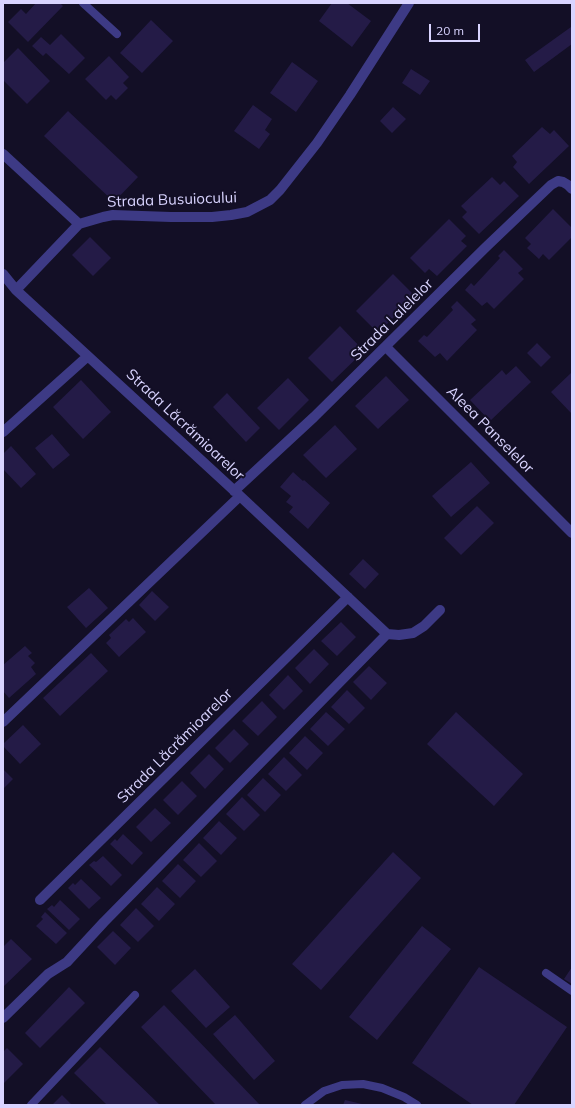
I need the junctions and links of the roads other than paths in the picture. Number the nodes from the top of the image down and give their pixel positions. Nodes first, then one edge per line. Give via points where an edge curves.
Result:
1 (83, 3) edge
2 (409, 3) edge
3 (117, 34) dead end
4 (3, 154) edge
5 (572, 189) edge
6 (79, 224) junction
7 (3, 274) edge
8 (16, 290) junction
9 (386, 347) junction
10 (88, 356) junction
11 (3, 432) edge
12 (237, 493) junction
13 (572, 533) edge
14 (348, 597) junction
15 (440, 610) dead end
16 (386, 634) junction
17 (3, 722) edge
18 (40, 900) dead end
19 (546, 973) dead end
20 (572, 991) edge
21 (135, 995) dead end
22 (3, 1018) edge
23 (31, 1105) edge
24 (305, 1105) edge
25 (417, 1105) edge

1 - 3 lane
2 - 6 street, Strada Busuiocului via 317,143 270,200 247,212 231,215 113,215
4 - 6 street
5 - 9 street, Strada Lalelelor via 558,181 551,185
6 - 8 street
7 - 8 street, Strada Lăcrămioarelor
8 - 10 street, Strada Lăcrămioarelor
9 - 12 street, Strada Lalelelor
9 - 13 street, Aleea Panselelor
10 - 11 street
10 - 12 street, Strada Lăcrămioarelor
12 - 14 street, Strada Lăcrămioarelor
12 - 17 street, Strada Lalelelor
14 - 16 street, Strada Lăcrămioarelor
14 - 18 street, Strada Lăcrămioarelor
15 - 16 street via 413,633
16 - 22 street via 66,962 48,974
19 - 20 lane
21 - 23 lane
24 - 25 lane via 324,1091 342,1085 363,1084 382,1088

